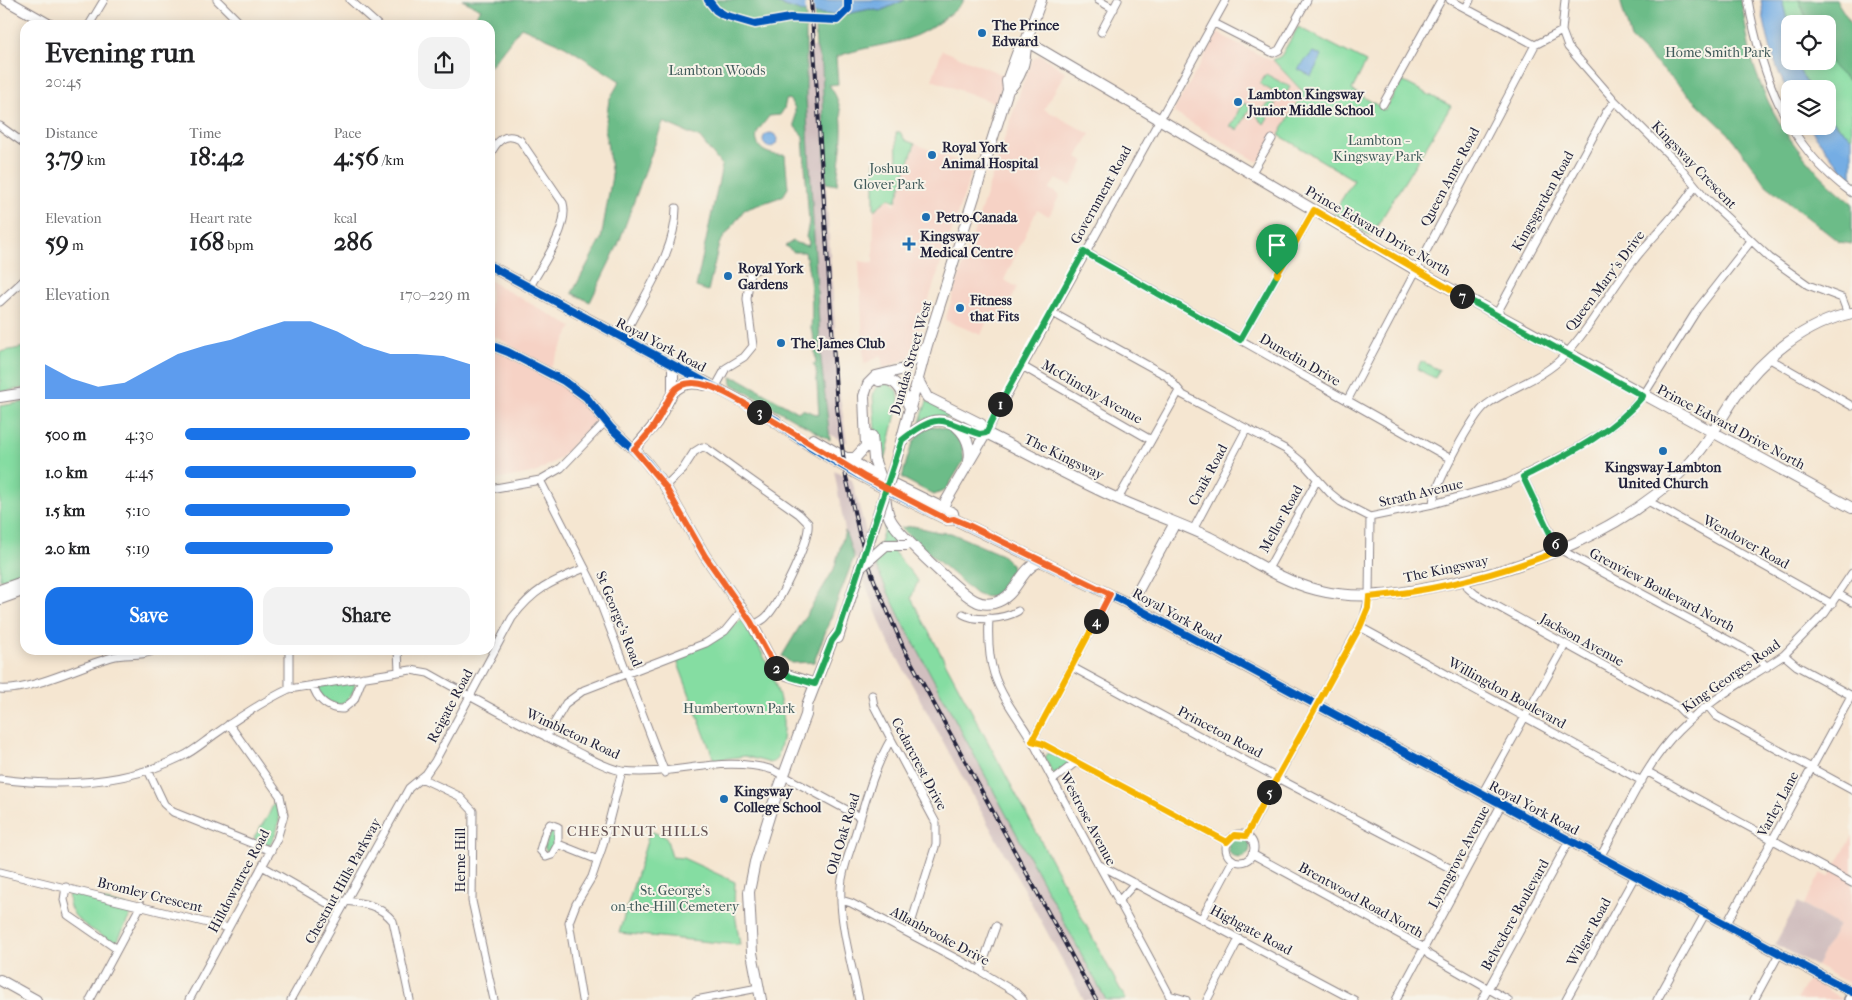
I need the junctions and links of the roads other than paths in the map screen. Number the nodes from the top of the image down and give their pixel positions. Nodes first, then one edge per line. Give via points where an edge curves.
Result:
1 (104, 0) edge
2 (217, 0) edge
3 (350, 0) edge
4 (1041, 0) edge
5 (1098, 0) edge
6 (1118, 0) edge
7 (1226, 0) edge
8 (1306, 0) edge
9 (1441, 0) edge
10 (1450, 0) edge
11 (1470, 0) edge
12 (1565, 0) edge
13 (1748, 0) edge
14 (10, 1) edge
15 (1114, 8) junction
16 (1466, 8) junction
17 (42, 20) edge
18 (92, 20) edge
19 (237, 20) edge
20 (372, 20) edge
21 (1214, 22) junction
22 (1562, 31) junction
23 (1101, 32) dead end
24 (1026, 41) junction
25 (1535, 45) junction
26 (1615, 101) junction
27 (1383, 104) dead end
28 (1159, 119) junction
29 (0, 126) edge
30 (20, 140) edge
31 (1272, 140) dead end
32 (495, 146) edge
33 (1252, 174) junction
34 (1695, 186) junction
35 (1852, 193) edge
36 (1704, 196) junction
37 (1686, 203) junction
38 (676, 208) dead end
39 (1314, 210) junction
40 (1751, 241) junction
41 (1084, 252) junction
42 (495, 269) edge
43 (758, 269) dead end
44 (1416, 270) junction
45 (20, 284) edge
46 (529, 288) junction
47 (0, 302) edge
48 (1051, 312) junction
49 (1850, 313) edge
50 (1496, 314) junction
51 (622, 338) junction
52 (1240, 340) junction
53 (926, 345) junction
54 (495, 347) edge
55 (1566, 354) junction
56 (1770, 359) junction
57 (673, 365) junction
58 (1022, 366) junction
59 (918, 380) junction
60 (715, 388) junction
61 (1179, 391) junction
62 (673, 392) junction
63 (20, 394) edge
64 (1643, 396) junction
65 (0, 397) edge
66 (1347, 401) junction
67 (1852, 406) edge
68 (911, 410) junction
69 (770, 418) junction
70 (606, 421) junction
71 (952, 423) junction
72 (1246, 430) junction
73 (986, 433) junction
74 (1713, 433) junction
75 (902, 440) junction
76 (1151, 440) junction
77 (634, 449) junction
78 (846, 458) junction
79 (1451, 459) junction
80 (968, 464) junction
81 (1523, 477) junction
82 (881, 478) junction
83 (540, 480) junction
84 (1317, 480) junction
85 (665, 486) junction
86 (495, 488) edge
87 (884, 496) junction
88 (1118, 499) junction
89 (1648, 501) junction
90 (1434, 504) junction
91 (942, 508) junction
92 (1852, 508) edge
93 (1370, 517) junction
94 (954, 519) junction
95 (1175, 524) junction
96 (1193, 530) junction
97 (908, 543) junction
98 (1016, 549) junction
99 (1561, 550) junction
100 (1041, 561) junction
101 (585, 568) junction
102 (860, 568) junction
103 (1268, 569) junction
104 (1024, 572) junction
105 (1852, 572) edge
106 (1465, 580) junction
107 (20, 583) edge
108 (0, 590) edge
109 (20, 592) edge
110 (1110, 594) junction
111 (1838, 594) junction
112 (1369, 597) junction
113 (0, 599) edge
114 (1852, 602) edge
115 (1832, 604) junction
116 (1130, 605) junction
117 (743, 609) junction
118 (1018, 611) dead end
119 (963, 614) dead end
120 (989, 618) junction
121 (753, 625) junction
122 (1360, 627) junction
123 (838, 633) junction
124 (1565, 645) junction
125 (495, 649) edge
126 (118, 655) edge
127 (289, 655) edge
128 (398, 655) edge
129 (492, 655) edge
130 (1784, 655) junction
131 (1072, 667) junction
132 (1767, 668) junction
133 (399, 671) junction
134 (627, 672) junction
135 (362, 677) junction
136 (815, 684) junction
137 (313, 685) junction
138 (0, 689) edge
139 (289, 689) junction
140 (872, 695) dead end
141 (469, 696) junction
142 (1851, 696) edge
143 (1316, 705) junction
144 (1708, 706) junction
145 (806, 715) junction
146 (1524, 717) junction
147 (1690, 719) junction
148 (229, 724) junction
149 (546, 737) junction
150 (891, 739) junction
151 (1032, 741) junction
152 (1076, 762) junction
153 (1811, 768) junction
154 (148, 770) junction
155 (622, 770) junction
156 (665, 772) junction
157 (1648, 772) junction
158 (783, 775) junction
159 (421, 778) junction
160 (1277, 778) junction
161 (0, 779) edge
162 (1052, 780) junction
163 (1642, 781) junction
164 (1852, 790) edge
165 (1482, 794) junction
166 (1501, 805) junction
167 (860, 817) junction
168 (1246, 836) junction
169 (1772, 840) junction
170 (1570, 841) junction
171 (1227, 842) junction
172 (558, 844) dead end
173 (271, 851) junction
174 (1252, 854) junction
175 (1600, 857) junction
176 (598, 860) junction
177 (1233, 860) junction
178 (1097, 864) junction
179 (262, 866) junction
180 (0, 872) edge
181 (1463, 874) junction
182 (1635, 876) junction
183 (1135, 883) junction
184 (1852, 883) edge
185 (66, 887) junction
186 (842, 900) junction
187 (345, 901) junction
188 (1118, 902) junction
189 (141, 905) junction
190 (340, 910) junction
191 (1705, 914) junction
192 (1202, 918) junction
193 (1726, 925) junction
194 (996, 926) dead end
195 (228, 928) junction
196 (908, 933) junction
197 (1240, 938) junction
198 (117, 949) junction
199 (1424, 950) junction
200 (1780, 954) junction
201 (980, 971) junction
202 (0, 980) edge
203 (758, 988) junction
204 (1488, 989) junction
205 (1852, 992) edge
206 (20, 996) edge
207 (1852, 996) edge
208 (1170, 998) edge
209 (36, 1000) edge
210 (90, 1000) edge
211 (189, 1000) edge
212 (291, 1000) edge
213 (410, 1000) edge
214 (494, 1000) edge
215 (582, 1000) edge
216 (696, 1000) edge
217 (761, 1000) edge
218 (860, 1000) edge
219 (1023, 1000) edge
220 (1186, 1000) edge
221 (1207, 1000) edge
222 (1354, 1000) edge
223 (1396, 1000) edge
224 (1482, 1000) edge
225 (1508, 1000) edge
226 (1566, 1000) edge
227 (1657, 1000) edge
228 (1754, 1000) edge
229 (1850, 1000) edge

1 - 18 street
2 - 19 street
3 - 20 street
4 - 24 main road, Dundas Street West
5 - 15 street
6 - 15 street
7 - 21 street, Government Road
8 - 21 street via 1279,50 1273,54
9 - 27 street
10 - 16 street
11 - 16 street
12 - 22 street
13 - 35 street via 1766,76 1791,131
14 - 17 main road
15 - 23 street
16 - 25 street
21 - 28 street, Government Road
22 - 25 street
22 - 26 street, Kingsway Crescent via 1574,56
24 - 28 main road, Prince Edward Drive North
24 - 53 main road, Dundas Street West via 1026,54 1017,83 1008,90
25 - 44 street, Queen Anne Road
26 - 34 street, Kingsway Crescent via 1676,162
26 - 50 street, Kingsgarden Road via 1607,110
28 - 33 main road, Prince Edward Drive North
28 - 41 street, Government Road
29 - 30 street
31 - 33 street
32 - 46 street via 503,138 512,136 520,140 563,203 562,226
33 - 39 main road, Prince Edward Drive North
34 - 36 street, Kingsway Crescent
34 - 37 street, Queen Mary's Drive
36 - 37 street, Queen Mary's Drive
36 - 40 street, Kingsway Crescent
37 - 55 street, Queen Mary's Drive via 1633,260
38 - 51 street via 676,224 651,288
39 - 44 main road, Prince Edward Drive North
39 - 52 street
40 - 49 street, Kingsway Crescent via 1808,285 1842,298
40 - 64 street, Strath Avenue via 1697,310
41 - 48 street, Government Road
41 - 52 street, Dunedin Drive
42 - 46 main road, Royal York Road
43 - 60 street via 750,272 747,285 753,346 744,358 726,368
44 - 50 main road, Prince Edward Drive North
44 - 66 street, Queen Anne Road
45 - 47 street
46 - 51 main road, Royal York Road
48 - 58 street, Government Road
48 - 61 street, Strath Avenue via 1167,376
49 - 56 main road, The Kingsway via 1801,333
50 - 55 main road, Prince Edward Drive North
51 - 57 main road, Royal York Road
52 - 66 street, Dunedin Drive
53 - 59 main road, Dundas Street West
53 - 78 main road via 904,369 876,376 868,384 864,396 866,446 855,458
54 - 70 main road via 574,386
55 - 64 main road, Prince Edward Drive North
55 - 79 street, Queen Mary's Drive via 1536,377 1485,406
56 - 67 street
56 - 74 main road, The Kingsway via 1746,383
57 - 60 main road, Royal York Road
57 - 62 main road
58 - 73 street, Government Road
58 - 76 street, McClinchy Avenue
59 - 68 main road, Dundas Street West
59 - 73 main road via 927,397 981,424
60 - 62 main road via 694,382
60 - 69 main road, Royal York Road
61 - 72 street, Strath Avenue
61 - 76 street
62 - 77 main road via 657,422
63 - 65 main road
64 - 74 main road, Prince Edward Drive North
64 - 81 street, Strath Avenue via 1604,431
66 - 79 street, Dunedin Drive
68 - 75 main road, Dundas Street West
68 - 82 main road via 893,381 880,380 871,388 874,459
69 - 78 main road, Royal York Road via 791,426
69 - 94 main road, Royal York Road via 865,477 948,520
70 - 77 main road
70 - 83 street via 561,468
71 - 73 main road via 980,434
71 - 75 main road via 930,421
71 - 80 main road via 966,437 970,456
72 - 84 street, Strath Avenue via 1296,457
72 - 96 street, Craik Road
73 - 80 main road, Government Road
73 - 88 main road, The Kingsway
74 - 89 main road, The Kingsway via 1686,467
74 - 92 main road, Prince Edward Drive North
75 - 87 main road, Dundas Street West, bridge
76 - 88 street
77 - 85 main road
78 - 82 main road, Royal York Road
79 - 90 street, Queen Mary's Drive via 1435,494
80 - 91 main road, Government Road
81 - 90 street, Strath Avenue
81 - 99 street, Grenview Boulevard North via 1554,542
82 - 91 main road, Royal York Road
83 - 86 street
83 - 101 street, St George's Road
84 - 93 street, Strath Avenue via 1341,502
84 - 103 street, Mellor Road
85 - 117 main road via 705,556
85 - 121 street via 698,449 706,448 808,523 808,534 800,556 768,614
87 - 97 main road via 890,520
87 - 102 main road, Dundas Street West, bridge
88 - 95 main road, The Kingsway
89 - 99 main road, The Kingsway
89 - 115 street, Wendover Road
90 - 93 street, Strath Avenue
91 - 94 main road, Royal York Road via 953,513
93 - 112 street
94 - 98 main road, Royal York Road
95 - 96 main road, The Kingsway
95 - 116 main road
96 - 103 main road, The Kingsway
97 - 102 main road, bridge via 886,546
97 - 104 main road via 968,597 980,603 993,603 1008,597
98 - 100 main road, Royal York Road
98 - 104 main road
99 - 106 main road, The Kingsway via 1514,568
99 - 132 street, Grenview Boulevard North via 1754,654
100 - 104 main road
100 - 110 main road, Royal York Road
101 - 125 street, Reigate Road via 536,590 512,618
101 - 134 street, St George's Road
102 - 123 main road, Dundas Street West
103 - 112 main road, The Kingsway via 1317,590
105 - 111 street, King Georges Road
106 - 112 main road, The Kingsway
106 - 124 street, Jackson Avenue via 1475,594
107 - 108 main road
109 - 113 main road
110 - 116 main road, Royal York Road
110 - 131 street
111 - 114 street
111 - 115 street, King Georges Road
112 - 122 street
115 - 130 street, King Georges Road
116 - 143 main road, Royal York Road
117 - 121 main road
117 - 134 street via 725,631 706,643
118 - 120 street via 1009,616
119 - 120 street
120 - 151 street, Westrose Avenue via 988,643 994,673
121 - 136 main road via 778,670
122 - 143 street
122 - 146 street, Willingdon Boulevard
123 - 136 main road, Dundas Street West
123 - 145 main road, Dundas Street West via 823,679
124 - 146 street
124 - 147 street, Jackson Avenue via 1677,706
126 - 138 street via 33,683
127 - 139 street
128 - 133 street
129 - 141 street, Reigate Road
130 - 132 street, King Georges Road
130 - 142 street via 1797,666
131 - 151 street
131 - 160 street, Princeton Road
132 - 144 street, King Georges Road
133 - 135 street, Wimbleton Road
133 - 141 street, Wimbleton Road via 428,673
134 - 149 street via 590,686 566,703
134 - 156 street, St George's Road
135 - 137 street, Wimbleton Road
135 - 137 street via 354,700 344,709 324,703
136 - 145 main road, Dundas Street West
137 - 139 street, Wimbleton Road
139 - 148 street, Wimbleton Road
140 - 150 street, Cedarcrest Drive via 874,706
141 - 149 street, Wimbleton Road
141 - 159 street, Reigate Road via 435,761
142 - 153 street, Varley Lane
143 - 160 street
143 - 165 main road, Royal York Road
144 - 147 street, King Georges Road
144 - 153 street via 1716,716
145 - 158 main road, Dundas Street West
146 - 163 street, Willingdon Boulevard
146 - 165 street
147 - 157 street, King Georges Road via 1672,737
148 - 154 street, Wimbleton Road via 184,756
148 - 173 street, Hilldowntree Road via 283,802 283,822
149 - 155 street, Wimbleton Road
150 - 167 street, Old Oak Road via 882,754
150 - 196 street, Cedarcrest Drive via 934,816 937,831 933,856
151 - 152 street
151 - 162 street, Westrose Avenue
152 - 162 street
152 - 171 street
153 - 164 street
153 - 169 street, Varley Lane
154 - 161 street, Wimbleton Road via 64,784
154 - 173 street via 164,804 173,812
155 - 156 street, Wimbleton Road
155 - 176 street
156 - 158 street, Wimbleton Road via 728,763 758,766
157 - 163 street, King Georges Road
157 - 169 street
158 - 167 street, Wimbleton Road
158 - 203 main road, Dundas Street West via 755,862 749,892 752,953
159 - 187 street, Chestnut Hills Parkway via 409,788
159 - 214 street, Herne Hill via 459,796 473,811 472,901
160 - 168 street
160 - 181 street, Princeton Road
162 - 178 street, Westrose Avenue
163 - 175 street, King Georges Road
165 - 166 main road, Royal York Road
166 - 170 main road, Royal York Road
166 - 181 street, Lynngrove Avenue
167 - 186 street, Old Oak Road via 843,873
168 - 171 street via 1234,835
168 - 174 street via 1253,844
169 - 184 street
169 - 193 street, Varley Lane
170 - 175 main road, Royal York Road
170 - 204 street, Belvedere Boulevard
171 - 177 street via 1227,853
172 - 176 street
173 - 179 street, Hilldowntree Road
174 - 177 street via 1242,861
174 - 199 street, Brentwood Road North
175 - 182 main road, Royal York Road
176 - 215 street via 569,922
177 - 192 street
178 - 183 street, Highgate Road
178 - 188 street, Westrose Avenue
179 - 190 street
179 - 195 street, Hilldowntree Road
180 - 185 street, Bromley Crescent
181 - 199 street, Lynngrove Avenue
182 - 191 main road, Royal York Road
182 - 226 street, Wilgar Road
183 - 188 street
183 - 192 street, Highgate Road
185 - 189 street, Bromley Crescent
185 - 198 street via 64,900 68,915
186 - 196 street, Allanbrooke Drive
186 - 218 street, Old Oak Road
187 - 190 street, Chestnut Hills Parkway
187 - 213 street via 372,905 393,921
188 - 208 street, Westrose Avenue
189 - 195 street, Bromley Crescent
189 - 198 street
190 - 212 street, Chestnut Hills Parkway
191 - 193 main road, Royal York Road
191 - 227 street
192 - 197 street, Highgate Road
193 - 200 main road, Royal York Road
194 - 201 street
195 - 211 street, Hilldowntree Road
196 - 201 street, Allanbrooke Drive
197 - 221 street
197 - 222 street, Highgate Road
198 - 210 street
199 - 204 street, Brentwood Road North
199 - 223 street, Lynngrove Avenue
200 - 205 main road, Royal York Road
200 - 228 street
201 - 219 street, Allanbrooke Drive
202 - 206 main road
203 - 216 street
203 - 217 main road, Dundas Street West
204 - 224 street, Belvedere Boulevard
204 - 225 street, Brentwood Road North
206 - 209 main road
207 - 229 main road
208 - 220 street

